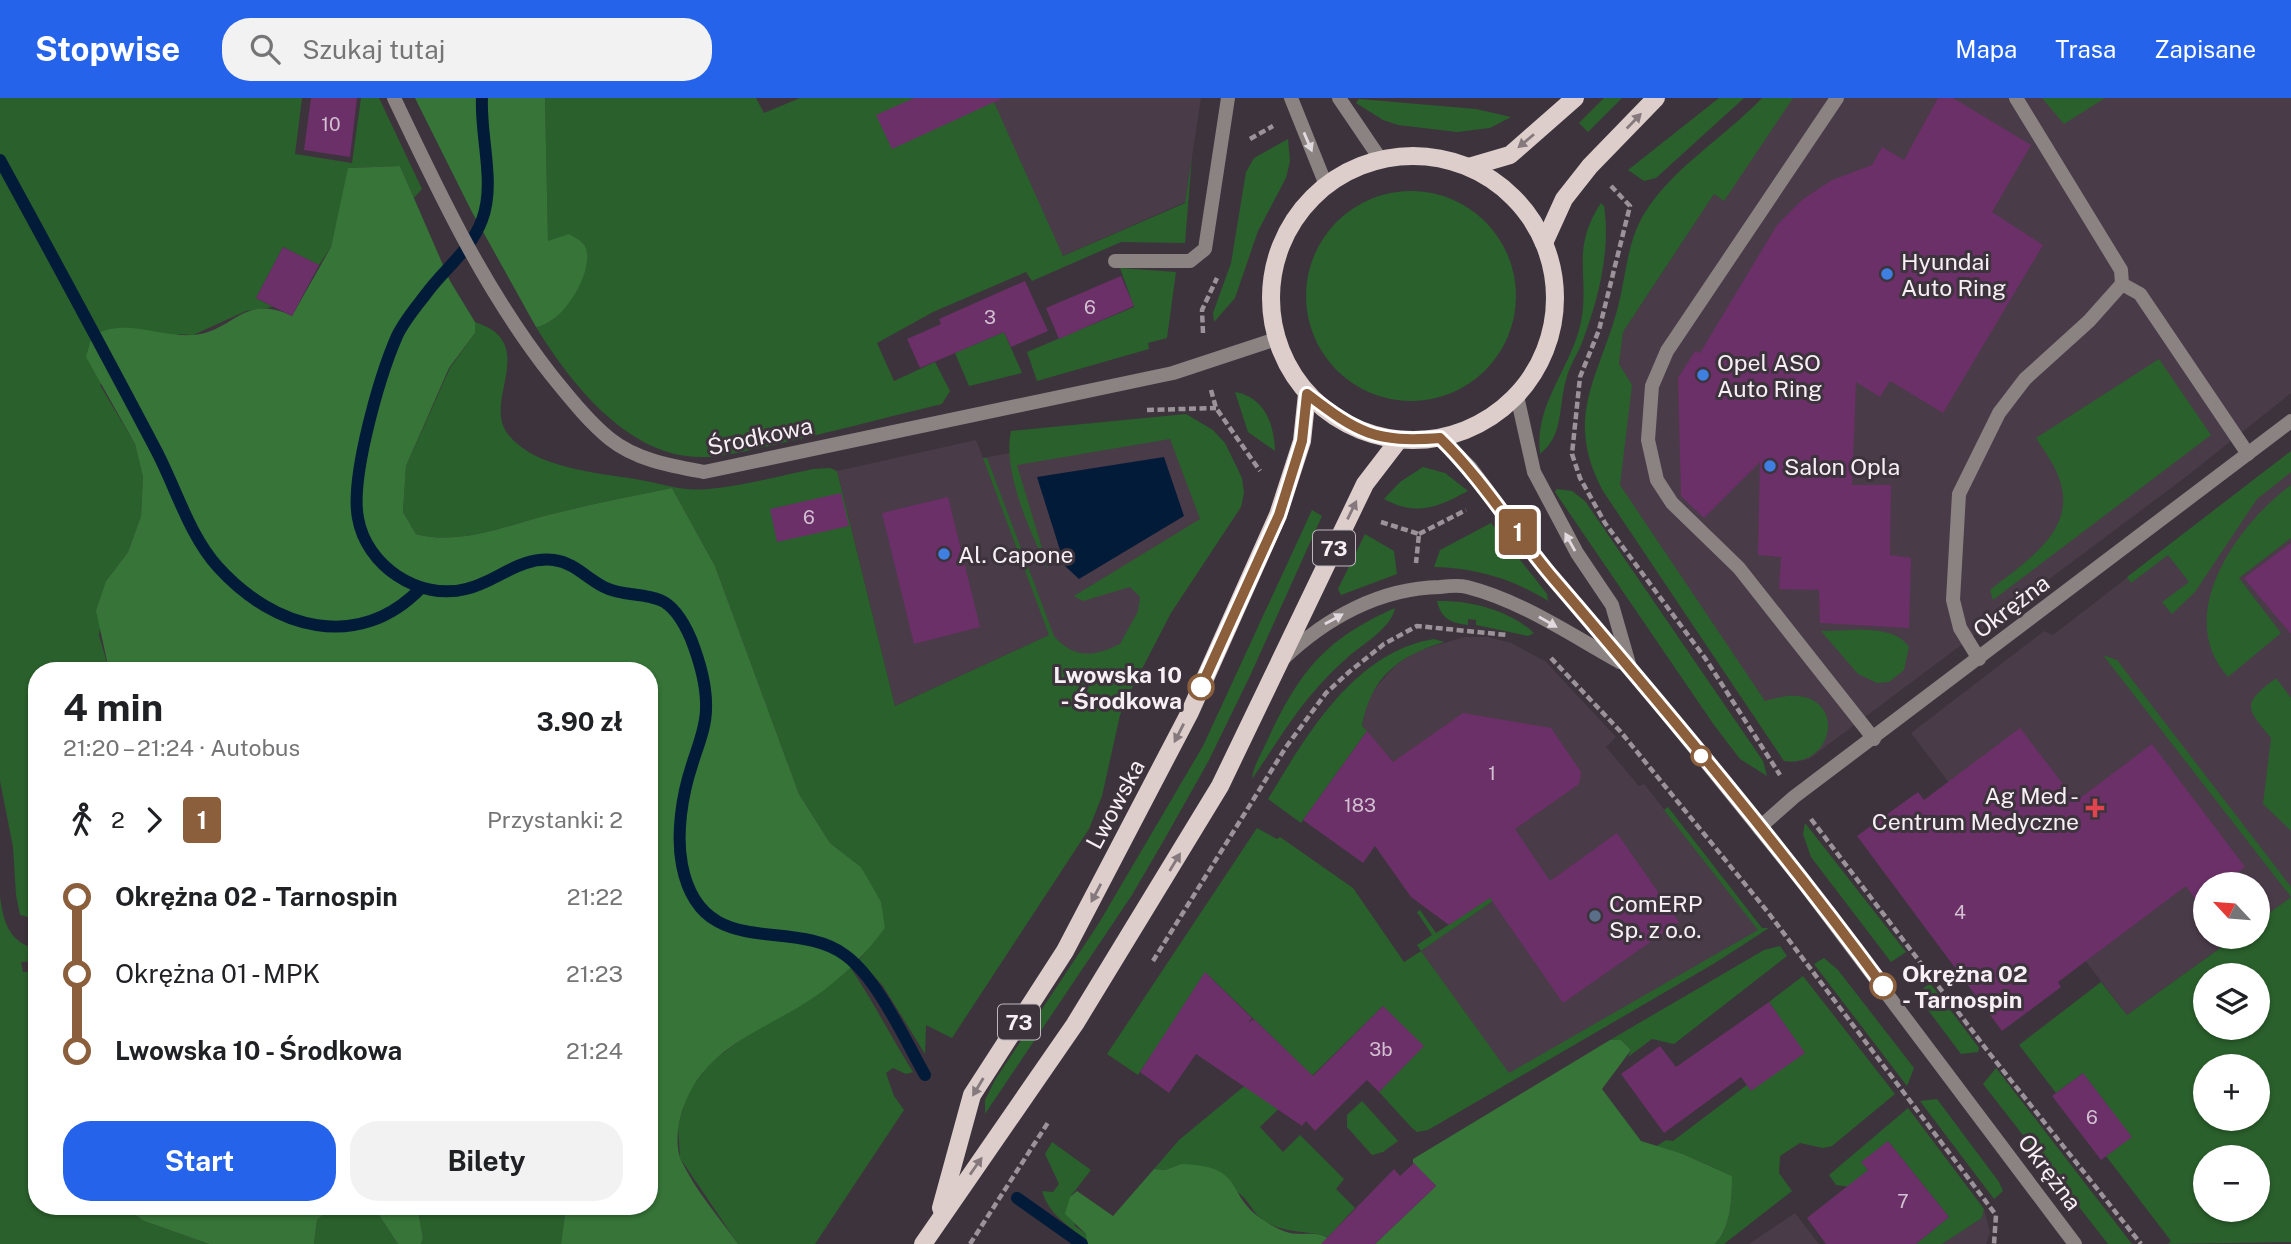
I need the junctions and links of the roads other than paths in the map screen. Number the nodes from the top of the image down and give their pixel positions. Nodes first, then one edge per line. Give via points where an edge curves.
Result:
1 (394, 98) edge
2 (1228, 98) edge
3 (1291, 98) edge
4 (1339, 98) edge
5 (1575, 98) edge
6 (1656, 98) edge
7 (1837, 98) edge
8 (2016, 98) edge
9 (1381, 160) junction
10 (1469, 167) junction
11 (1326, 185) junction
12 (1544, 243) junction
13 (1115, 261) dead end
14 (2122, 284) junction
15 (1276, 339) junction
16 (1307, 394) junction
17 (1517, 396) junction
18 (2291, 421) edge
19 (1440, 438) junction
20 (1398, 441) junction
21 (2248, 454) junction
22 (1979, 659) junction
23 (1281, 661) junction
24 (1630, 668) junction
25 (1874, 739) junction
26 (1759, 828) junction
27 (937, 1222) junction
28 (923, 1244) edge
29 (2075, 1244) edge

1 - 15 street, Środkowa via 479,270 528,346 577,407 611,440 666,465 704,472 1173,373
2 - 13 street via 1205,249 1191,261
3 -> 11 street
4 - 9 street
5 -> 10 main road via 1510,155
12 -> 6 main road via 1564,199
7 - 25 street via 1667,352 1652,386 1648,440 1657,480 1672,503 1739,568
8 - 14 street via 2121,270
9 - 10 main road via 1410,156
9 - 11 main road
10 - 12 main road via 1500,185 1517,202
11 - 15 main road via 1300,212 1281,245 1271,282
12 - 17 main road via 1555,283 1553,324 1541,362
14 - 21 street via 2140,294
14 - 22 street via 2025,379 1999,413 1959,494 1953,600 1960,628
15 - 16 main road
16 - 20 main road via 1349,426
16 -> 27 main road, Lwowska / 73 via 1302,441 1279,515 1190,712 1065,951 972,1095
17 - 19 main road via 1492,417
24 -> 17 street, Okrężna via 1612,604 1577,553 1534,472
18 - 21 street, Okrężna
19 - 20 main road
19 - 24 street, Okrężna via 1470,467 1552,577
23 -> 20 main road, Lwowska / 73 via 1365,484
21 - 22 street, Okrężna
22 - 25 street, Okrężna
23 -> 24 street via 1326,623 1353,608 1414,587 1465,586 1527,610
27 -> 23 main road, Lwowska / 73 via 1075,1024 1170,871 1220,786
24 - 26 street, Okrężna
25 - 26 street, Okrężna
26 - 29 street, Okrężna
27 - 28 main road, Lwowska / 73

